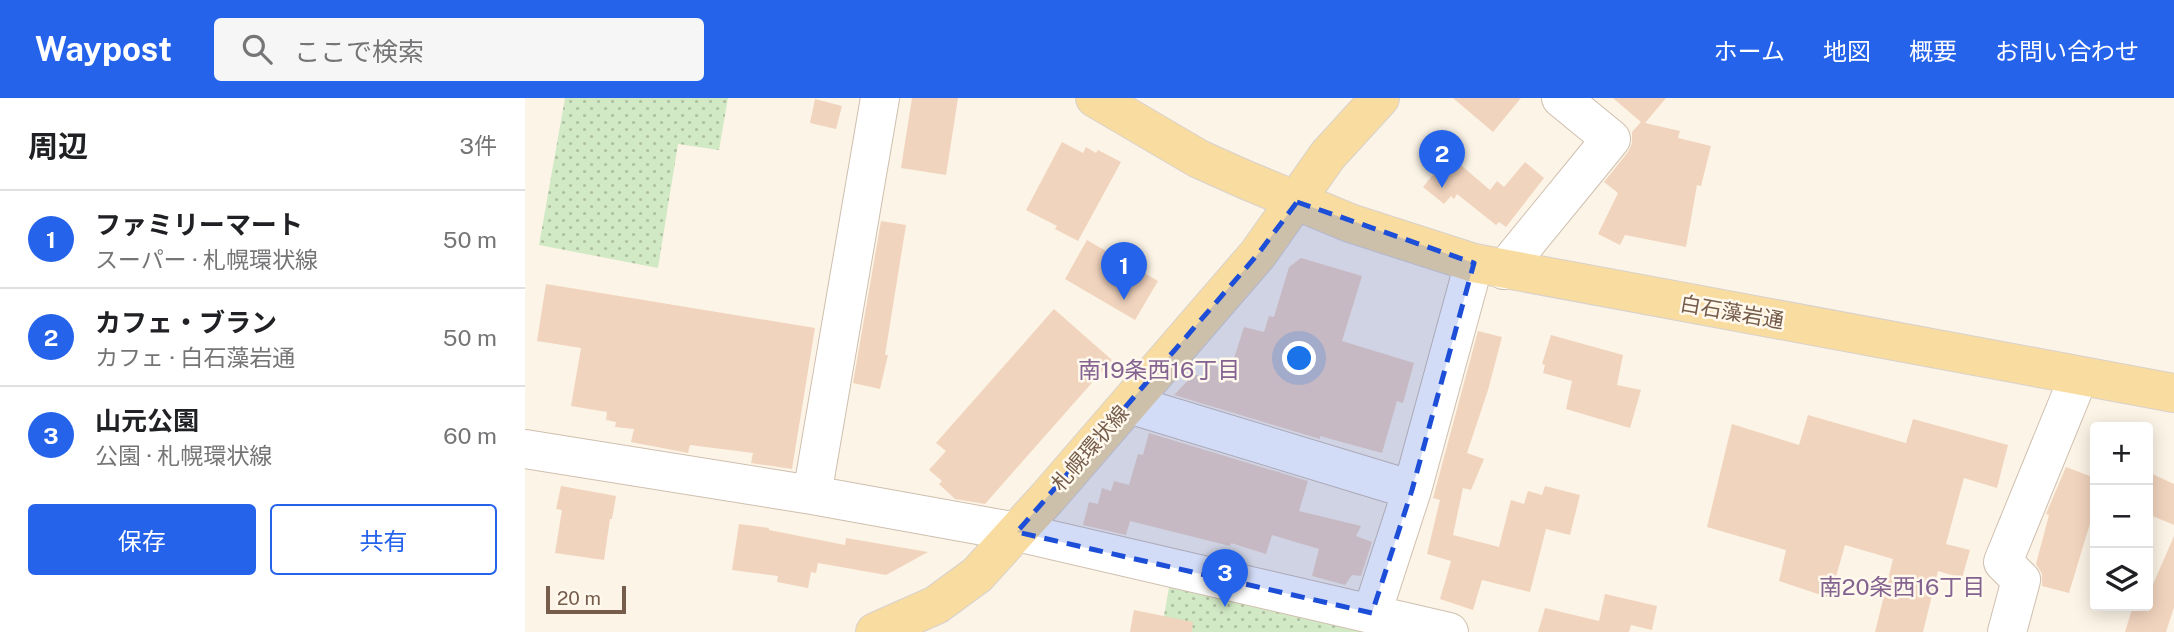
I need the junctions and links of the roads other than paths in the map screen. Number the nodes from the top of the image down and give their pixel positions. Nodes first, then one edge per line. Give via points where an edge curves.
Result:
1 (880, 98) edge
2 (1095, 98) edge
3 (1380, 98) edge
4 (1561, 98) edge
5 (1297, 202) junction
6 (1489, 266) junction
7 (2079, 376) junction
8 (2174, 393) edge
9 (1129, 404) junction
10 (525, 449) edge
11 (1412, 490) junction
12 (812, 495) junction
13 (1017, 532) junction
14 (1372, 613) junction
15 (875, 632) edge
16 (1449, 632) edge
17 (2007, 632) edge

1 - 12 street
2 - 5 main road, 白石藻岩通 via 1199,159
3 - 5 main road, 札幌環状線 via 1328,155
4 - 6 street via 1611,139
5 - 6 main road, 白石藻岩通
5 - 9 main road, 札幌環状線
6 - 7 main road, 白石藻岩通
6 - 11 street
7 - 8 main road, 白石藻岩通
7 - 17 street via 2003,562 2021,580
9 - 11 street
9 - 13 main road, 札幌環状線
10 - 12 street
11 - 14 street
12 - 13 street
13 - 14 street
13 - 15 main road, 札幌環状線 via 977,575 936,604
14 - 16 street

